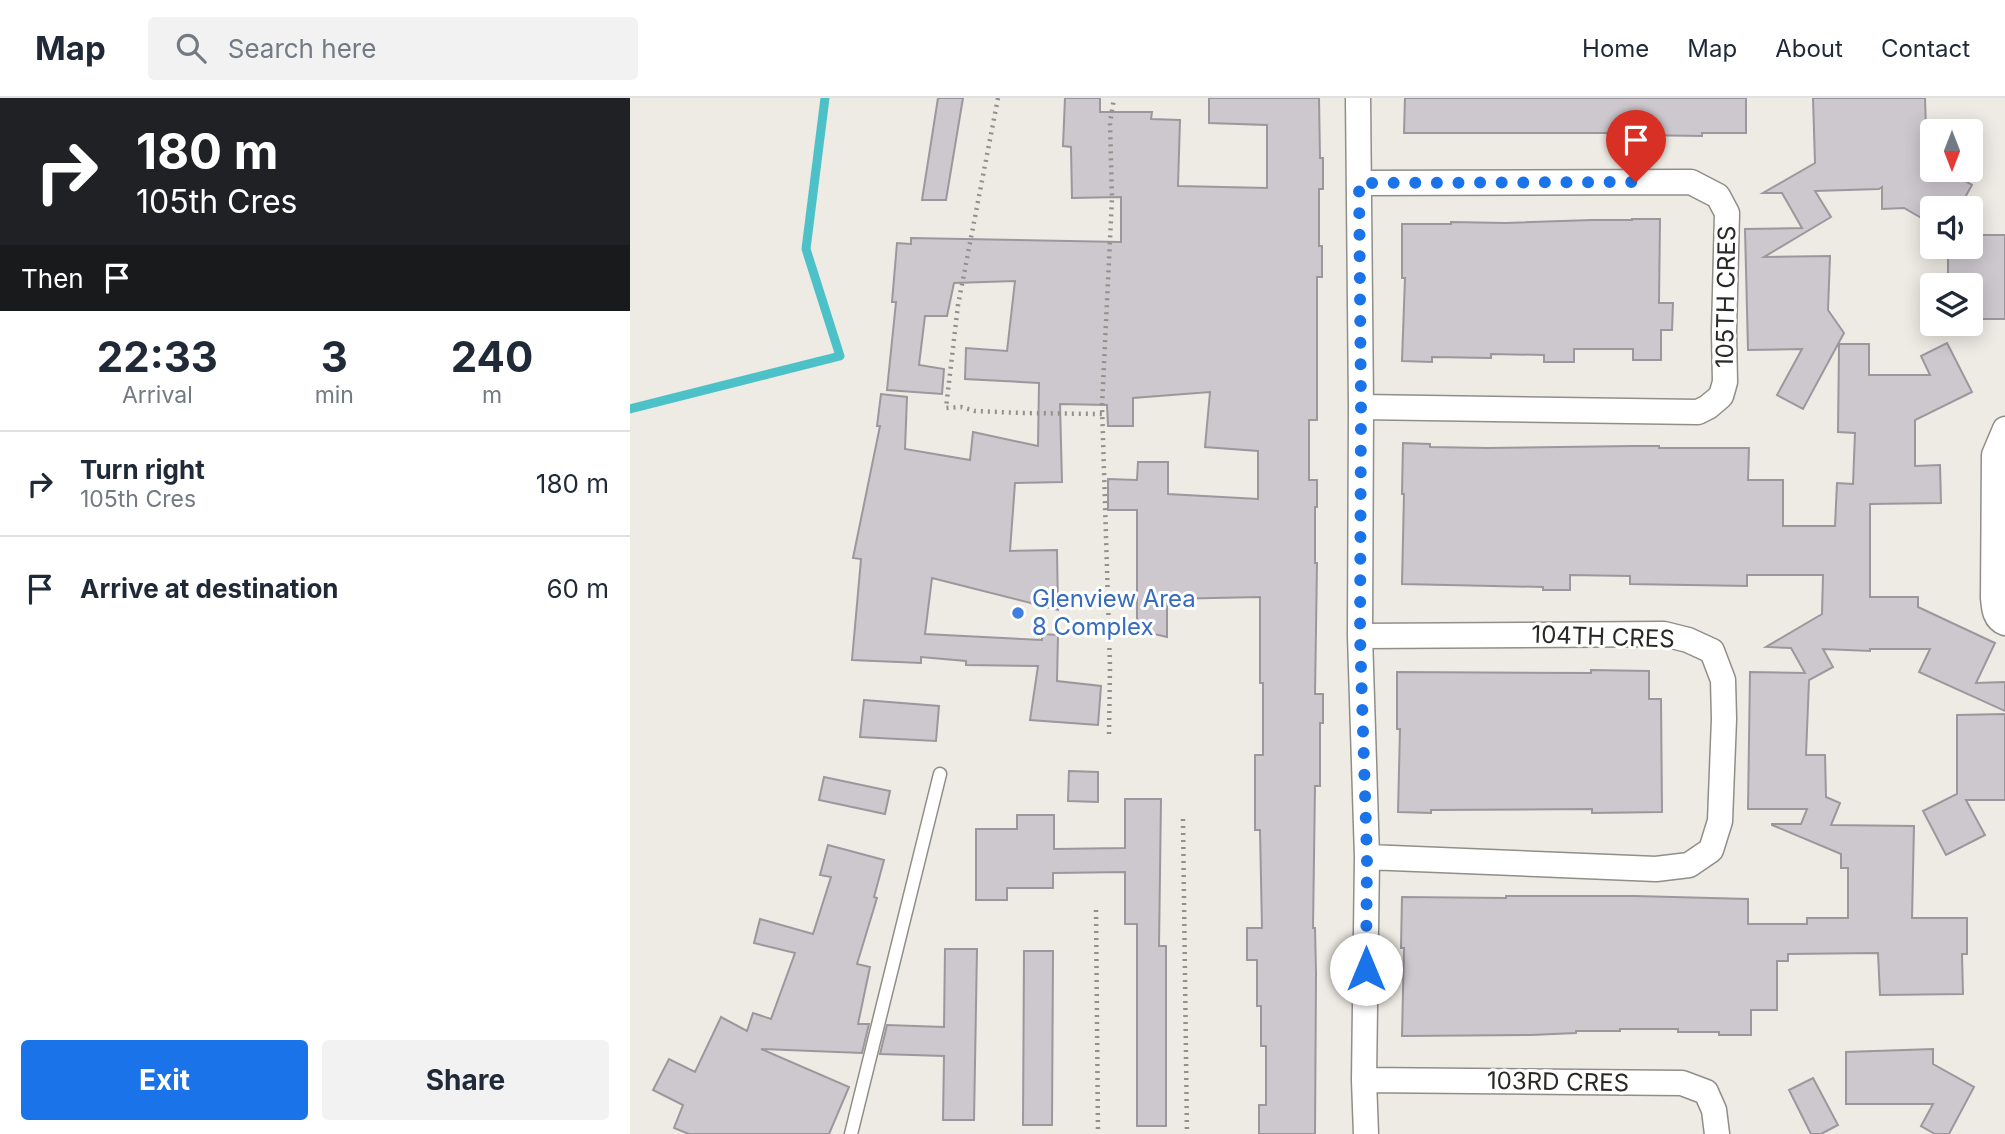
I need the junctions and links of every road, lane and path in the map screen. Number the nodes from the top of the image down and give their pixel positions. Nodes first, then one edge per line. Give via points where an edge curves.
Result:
1 (998, 98) edge
2 (1114, 98) edge
3 (1358, 98) edge
4 (1359, 183) junction
5 (1361, 407) junction
6 (1102, 414) junction
7 (2005, 429) edge
8 (2005, 623) edge
9 (1360, 636) junction
10 (1109, 734) dead end
11 (940, 774) dead end
12 (1183, 819) dead end
13 (1367, 857) junction
14 (1096, 910) dead end
15 (1364, 1080) junction
16 (851, 1134) edge
17 (1098, 1134) edge
18 (1187, 1134) edge
19 (1366, 1134) edge
20 (1717, 1134) edge

1 - 6 path via 958,305 946,408
2 - 6 path
3 - 4 street
4 - 5 street
4 - 5 street, 105TH CRES via 1691,182 1718,196 1727,212 1725,382 1721,396 1708,407 1698,412
5 - 9 street
6 - 10 path
7 - 8 street via 1994,455 1993,598 1996,614
9 - 13 street
9 - 13 street, 104TH CRES via 1664,634 1712,652 1723,680 1724,706 1720,821 1711,850 1689,866 1656,869
11 - 16 lane
12 - 18 path
13 - 15 street
14 - 17 path
15 - 19 street
15 - 20 street, 103RD CRES via 1682,1083 1706,1092

